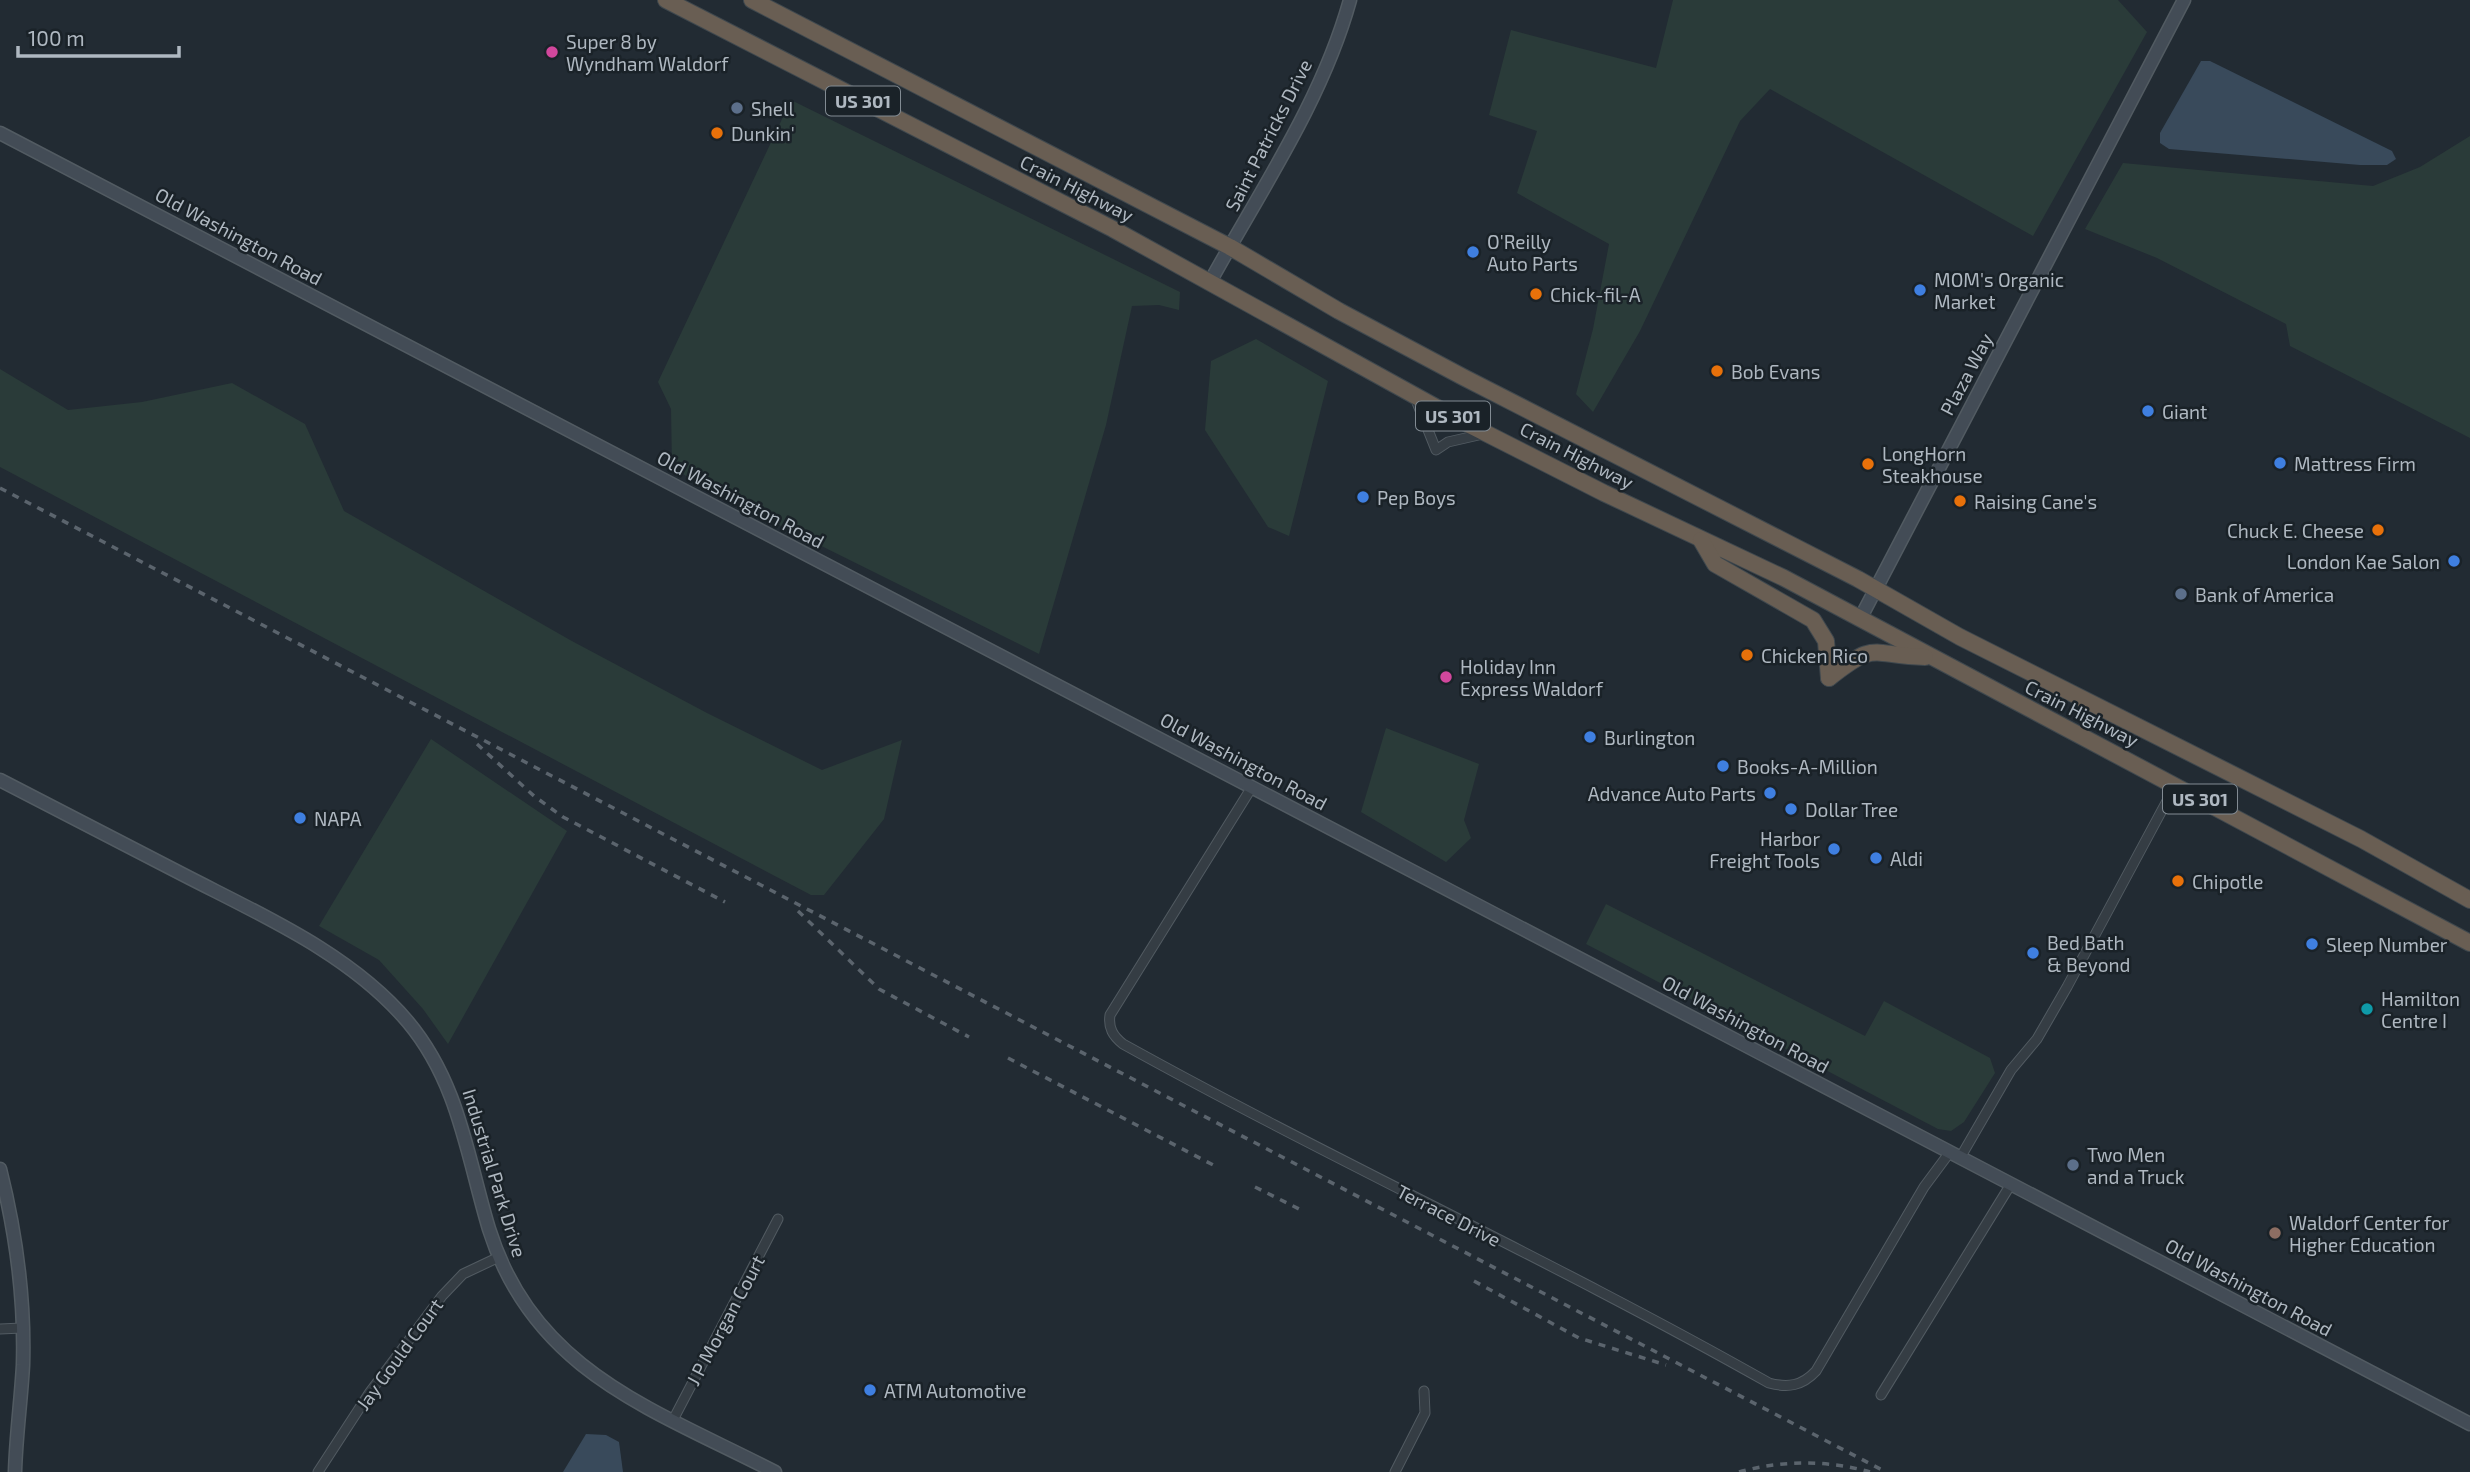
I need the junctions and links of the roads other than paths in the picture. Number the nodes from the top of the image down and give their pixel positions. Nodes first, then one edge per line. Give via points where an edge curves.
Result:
1 (666, 0) edge
2 (752, 0) edge
3 (1350, 0) edge
4 (2184, 0) edge
5 (0, 133) edge
6 (1230, 247) junction
7 (1210, 282) junction
8 (1414, 395) junction
9 (1487, 433) junction
10 (1701, 540) junction
11 (1877, 589) junction
12 (1860, 619) junction
13 (1929, 657) junction
14 (0, 780) edge
15 (2175, 786) junction
16 (1252, 787) junction
17 (2470, 900) edge
18 (2470, 943) edge
19 (1955, 1155) junction
20 (0, 1169) edge
21 (2011, 1184) junction
22 (778, 1219) dead end
23 (499, 1257) junction
24 (22, 1328) junction
25 (0, 1329) edge
26 (1424, 1391) dead end
27 (1881, 1395) dead end
28 (673, 1420) junction
29 (2470, 1424) edge
30 (15, 1472) edge
31 (318, 1472) edge
32 (775, 1472) edge
33 (1395, 1472) edge

1 - 7 highway, Crain Highway / US 301
2 - 6 highway, Crain Highway / US 301
3 - 6 main road, Saint Patricks Drive via 1304,109 1253,212
4 - 11 main road, Plaza Way
5 - 16 main road, Old Washington Road
6 - 7 main road, Saint Patricks Drive
6 - 11 highway, Crain Highway / US 301 via 1339,312
7 - 8 highway, Crain Highway / US 301
8 - 9 highway, Crain Highway / US 301
8 - 9 street via 1436,450 1466,436
9 - 10 highway, Crain Highway / US 301
10 - 12 highway, Crain Highway / US 301
10 - 13 highway via 1715,564 1813,620 1826,641 1829,678 1868,651
11 - 12 main road, Plaza Way
11 - 17 highway, Crain Highway / US 301 via 1960,638 2361,839
12 - 13 highway, Crain Highway / US 301
13 - 15 highway, Crain Highway / US 301
14 - 23 main road, Industrial Park Drive via 238,903 331,955 370,983 415,1031 451,1091
15 - 18 highway, Crain Highway / US 301
15 - 19 street via 2037,1039
16 - 19 main road, Old Washington Road
16 - 19 street, Terrace Drive via 1109,1022 1123,1044 1244,1111 1782,1386 1804,1382 1816,1371 1924,1187
19 - 21 main road, Old Washington Road
20 - 24 main road via 18,1262
21 - 27 street
21 - 29 main road, Old Washington Road
22 - 28 street, J P Morgan Court
23 - 28 main road, Industrial Park Drive via 519,1297 554,1343 594,1375
23 - 31 street, Jay Gould Court via 463,1274 434,1305
24 - 25 street
24 - 30 main road
26 - 33 street via 1425,1413
28 - 32 main road, Industrial Park Drive

